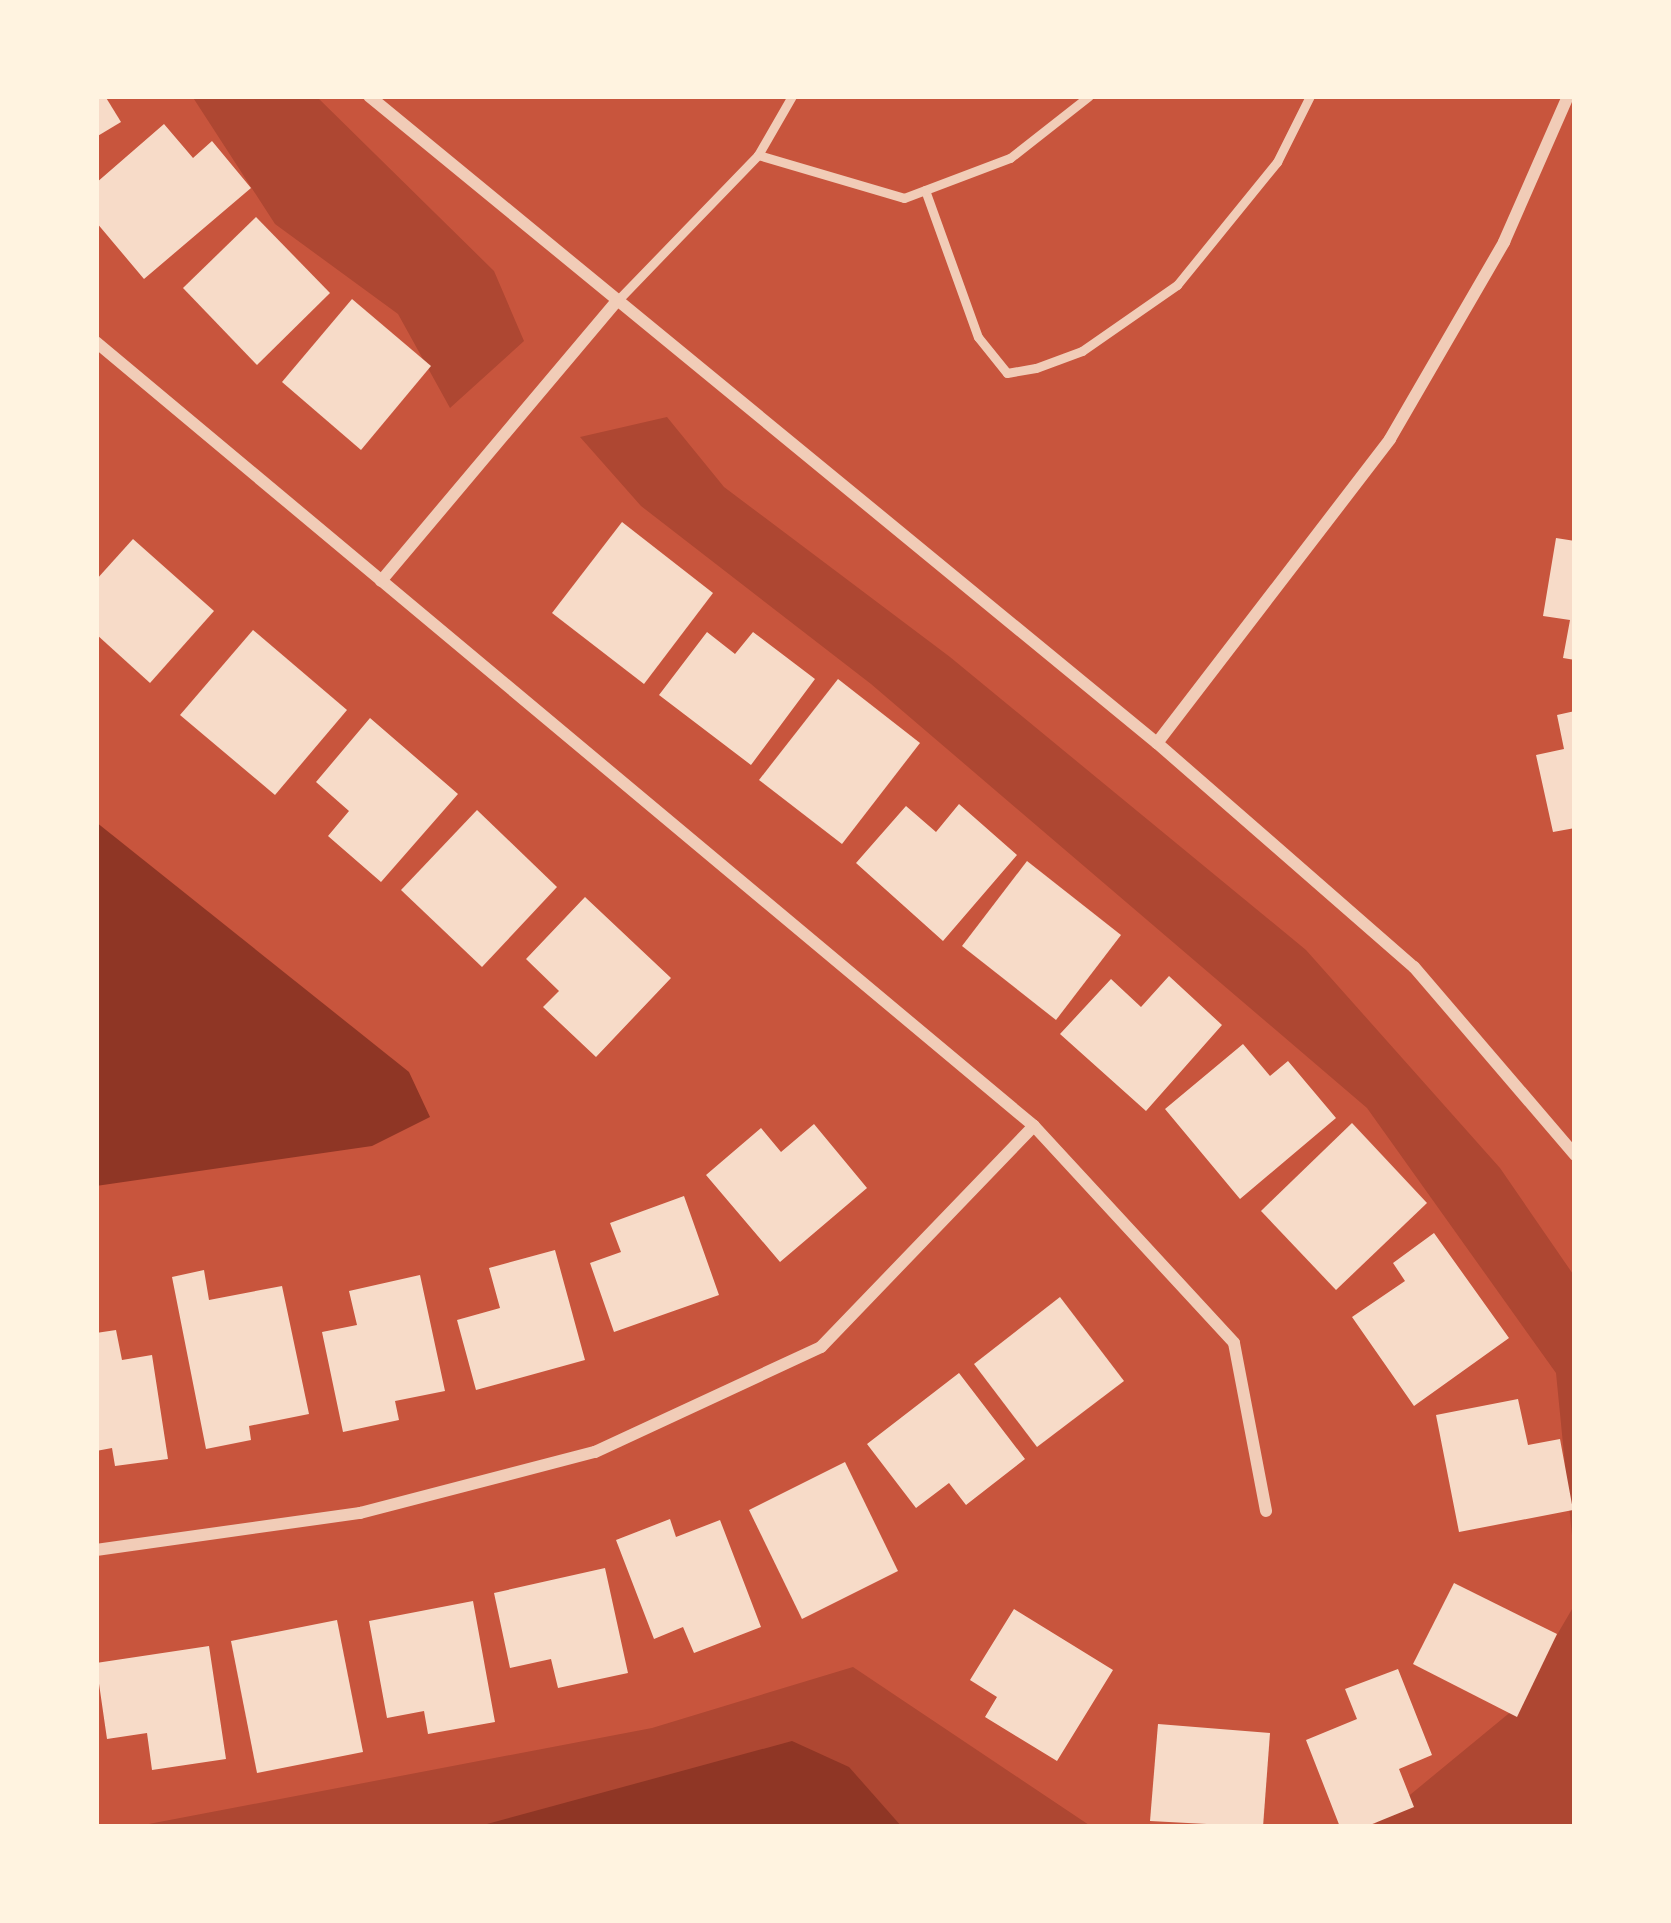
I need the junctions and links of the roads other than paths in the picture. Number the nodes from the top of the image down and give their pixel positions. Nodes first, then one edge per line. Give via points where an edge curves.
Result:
1 (369, 96) edge
2 (792, 96) edge
3 (1090, 96) edge
4 (1310, 96) edge
5 (1568, 96) edge
6 (758, 155) junction
7 (925, 190) junction
8 (616, 302) junction
9 (96, 342) edge
10 (381, 581) junction
11 (1157, 743) junction
12 (1034, 1126) junction
13 (1575, 1155) edge
14 (1266, 1511) dead end
15 (96, 1550) edge

1 - 8 street
2 - 6 lane
3 - 7 lane via 1010,158
4 - 7 lane via 1277,162 1177,285 1082,351 1036,368 1006,373 978,337
5 - 11 street via 1504,242 1390,439
6 - 7 lane via 904,198
6 - 8 lane
8 - 10 street
8 - 11 street
9 - 10 street
10 - 12 street
11 - 13 street via 1414,968
12 - 14 street via 1234,1343
12 - 15 street via 821,1347 596,1452 360,1513

